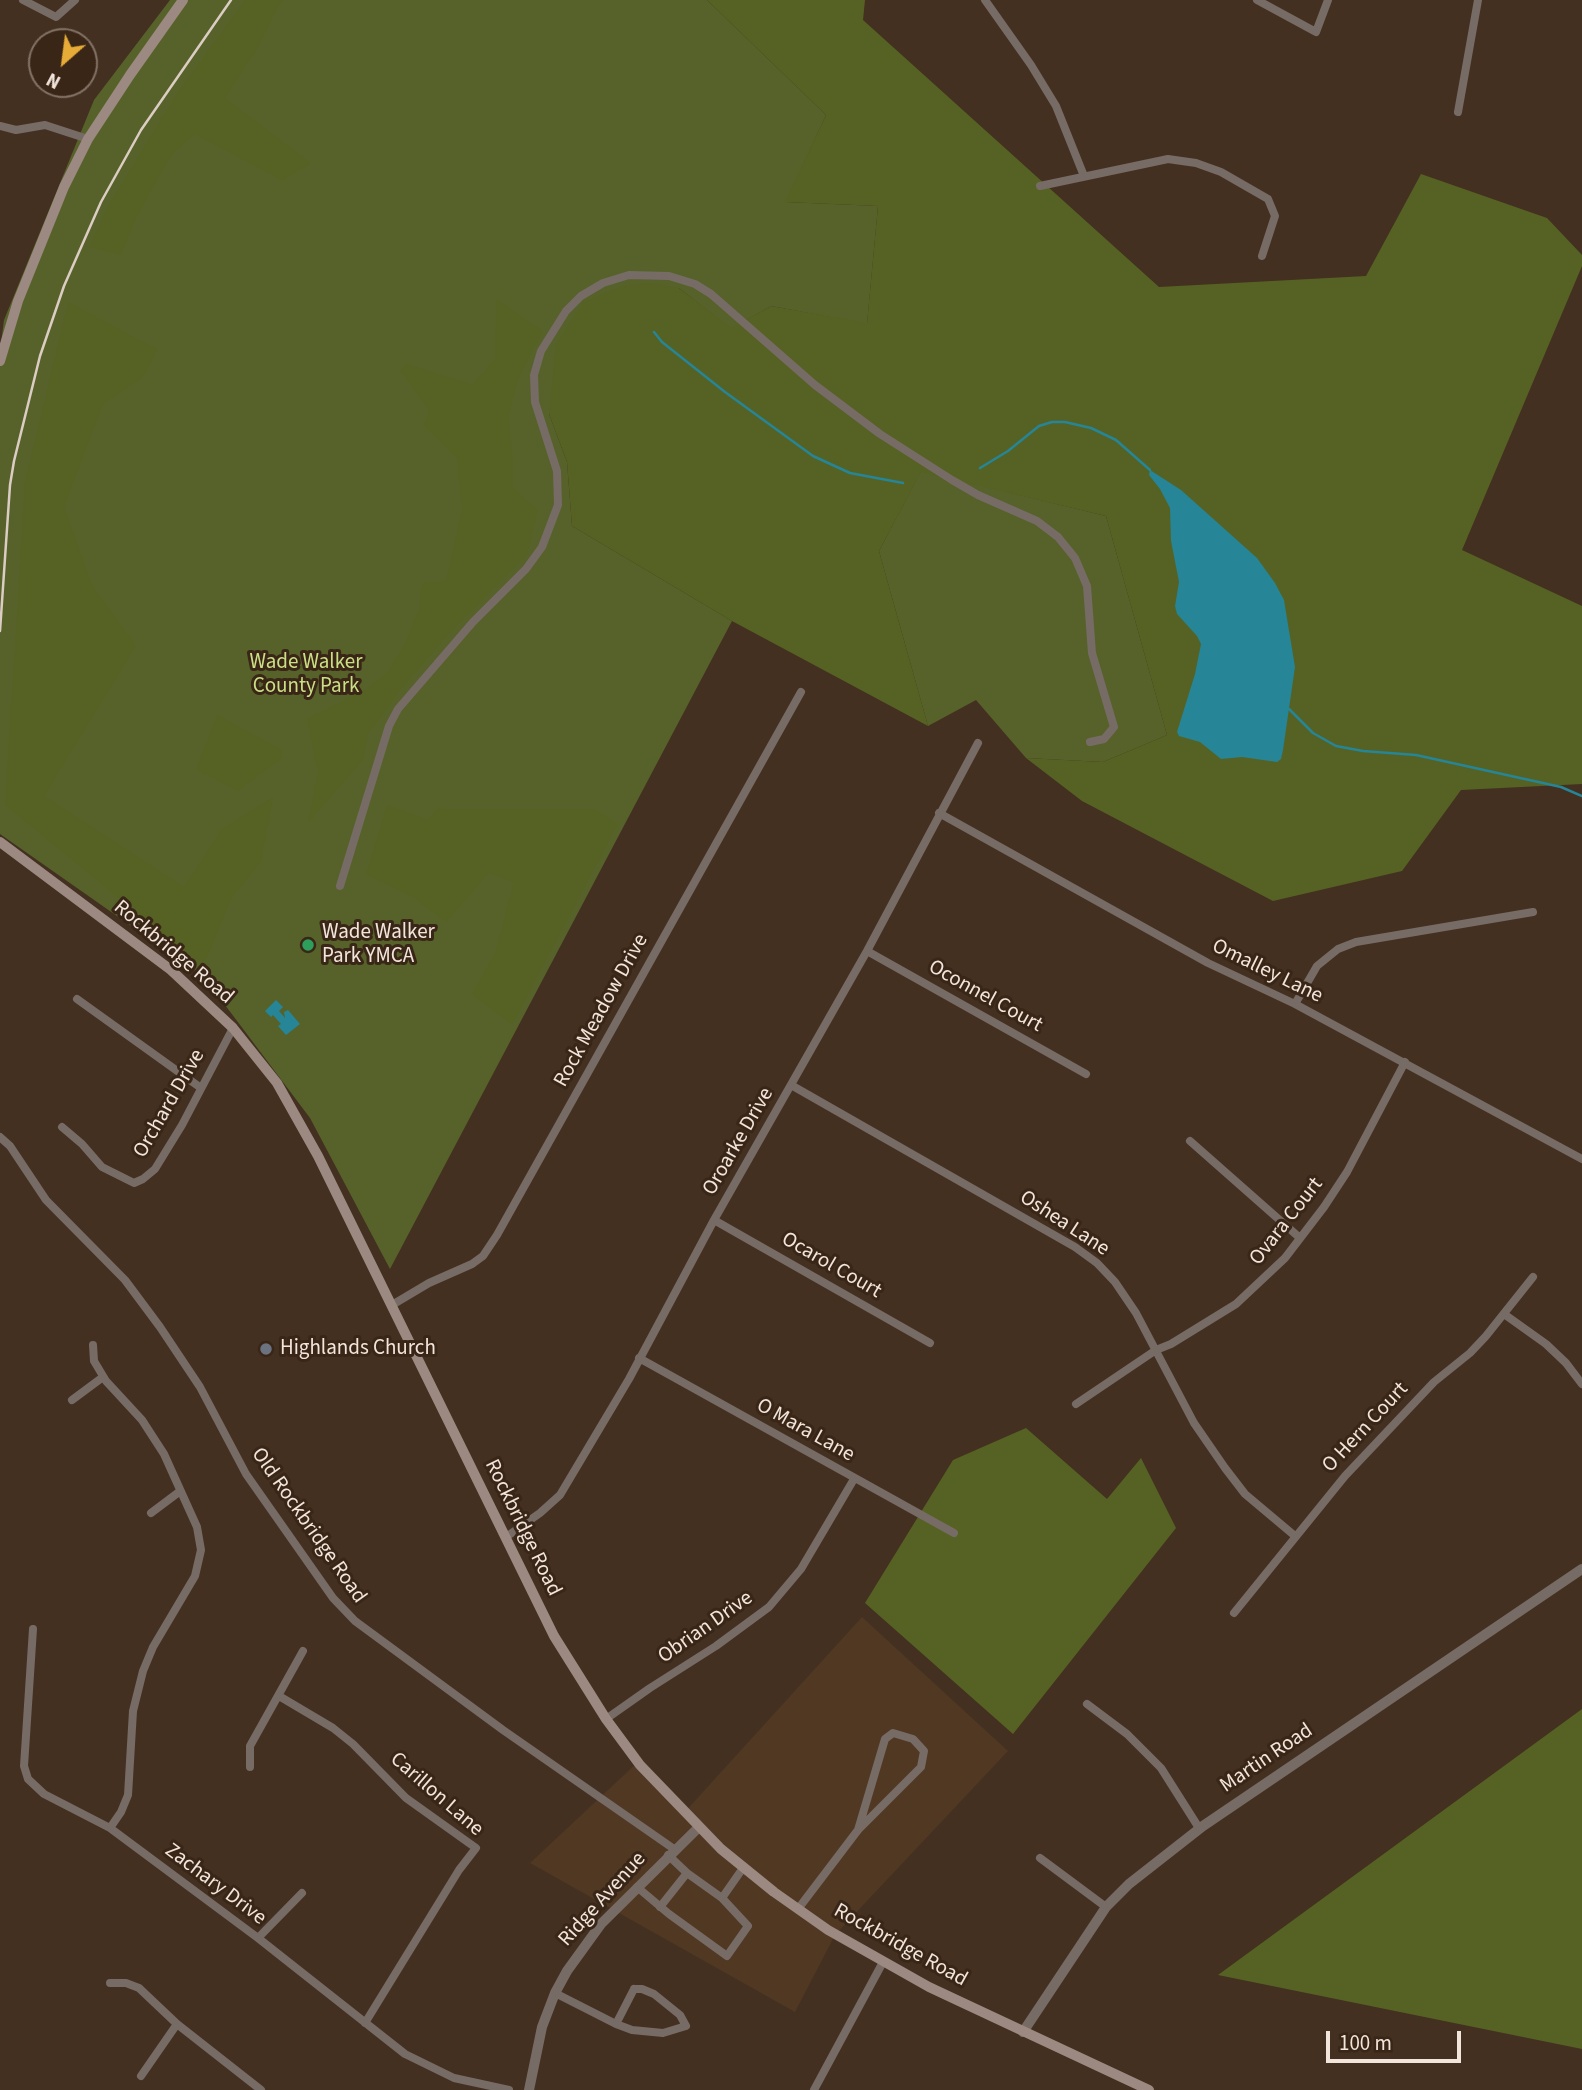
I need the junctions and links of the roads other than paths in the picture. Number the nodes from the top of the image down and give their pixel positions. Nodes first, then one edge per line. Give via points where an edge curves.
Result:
1 (23, 0) edge
2 (75, 0) edge
3 (183, 0) edge
4 (985, 0) edge
5 (1257, 0) edge
6 (1328, 0) edge
7 (1478, 0) edge
8 (1458, 113) dead end
9 (0, 126) edge
10 (88, 139) junction
11 (1084, 176) junction
12 (1040, 186) dead end
13 (1262, 256) dead end
14 (2, 347) edge
15 (0, 361) edge
16 (802, 692) dead end
17 (1090, 742) dead end
18 (978, 743) dead end
19 (939, 813) junction
20 (0, 842) edge
21 (340, 886) dead end
22 (1533, 912) dead end
23 (867, 951) junction
24 (77, 999) dead end
25 (1295, 1004) junction
26 (233, 1028) junction
27 (1405, 1062) junction
28 (1086, 1074) dead end
29 (791, 1085) junction
30 (201, 1088) junction
31 (62, 1127) dead end
32 (0, 1137) edge
33 (1190, 1141) dead end
34 (1582, 1159) edge
35 (714, 1220) junction
36 (1300, 1238) junction
37 (1533, 1277) dead end
38 (392, 1305) junction
39 (1504, 1314) junction
40 (930, 1343) dead end
41 (93, 1345) dead end
42 (1156, 1350) junction
43 (639, 1358) junction
44 (103, 1377) junction
45 (1582, 1384) edge
46 (72, 1400) dead end
47 (1076, 1404) dead end
48 (854, 1479) junction
49 (179, 1492) junction
50 (151, 1513) dead end
51 (954, 1533) dead end
52 (1295, 1536) junction
53 (506, 1537) junction
54 (1582, 1569) edge
55 (1234, 1613) dead end
56 (33, 1629) dead end
57 (303, 1651) dead end
58 (279, 1696) junction
59 (1087, 1704) dead end
60 (606, 1719) junction
61 (250, 1767) dead end
62 (699, 1827) junction
63 (110, 1828) junction
64 (1199, 1828) junction
65 (859, 1830) junction
66 (671, 1852) junction
67 (1040, 1857) dead end
68 (743, 1868) junction
69 (687, 1873) junction
70 (638, 1887) junction
71 (302, 1893) dead end
72 (722, 1898) junction
73 (660, 1907) junction
74 (1105, 1907) junction
75 (798, 1909) junction
76 (258, 1938) junction
77 (883, 1962) junction
78 (110, 1983) dead end
79 (555, 1993) junction
80 (365, 2023) junction
81 (177, 2024) junction
82 (616, 2024) junction
83 (1023, 2032) junction
84 (141, 2076) dead end
85 (815, 2086) edge
86 (261, 2090) edge
87 (509, 2090) edge
88 (529, 2090) edge
89 (826, 2090) edge
90 (1149, 2090) edge

1 - 2 street via 56,17
3 - 10 main road
4 - 11 street via 1056,106
5 - 6 street via 1317,32
7 - 8 street
9 - 10 street via 16,130 45,125
10 - 14 main road via 37,251
11 - 12 street
11 - 13 street via 1168,159 1221,172 1268,199 1275,216
14 - 15 main road
16 - 38 street, Rock Meadow Drive via 497,1236 472,1264
17 - 21 street via 1104,739 1114,727 1092,653 1087,586 1075,558 1058,537 1037,521 952,480 880,434 815,385 711,294 670,276 629,275 603,282 580,296 541,351 534,375 535,402 557,471 558,505 546,537 526,569 398,709
18 - 19 street, Oroarke Drive
19 - 23 street, Oroarke Drive
19 - 25 street, Omalley Lane via 1208,963
20 - 26 main road, Rockbridge Road via 171,970
22 - 25 street via 1356,942 1317,966
23 - 28 street, Oconnel Court
23 - 29 street, Oroarke Drive
24 - 30 street
25 - 27 street, Omalley Lane
26 - 30 street, Orchard Drive
26 - 38 main road, Rockbridge Road via 277,1083
27 - 34 street, Omalley Lane
27 - 36 street, Ovara Court via 1348,1171
29 - 35 street, Oroarke Drive
29 - 42 street, Oshea Lane via 1086,1254 1115,1282
30 - 31 street, Orchard Drive via 155,1168 134,1183 102,1167
32 - 66 street, Old Rockbridge Road via 46,1200 125,1280 160,1327 200,1387 246,1474 333,1598 355,1621
33 - 36 street
35 - 40 street, Ocarol Court
35 - 43 street, Oroarke Drive
36 - 42 street, Ovara Court via 1236,1304
37 - 39 street, O Hern Court
38 - 53 main road, Rockbridge Road
39 - 45 street via 1546,1344
39 - 52 street, O Hern Court via 1470,1353 1390,1427
41 - 44 street via 94,1361
42 - 47 street, Ovara Court
42 - 52 street, Oshea Lane via 1194,1423 1225,1468 1245,1494
43 - 48 street, O Mara Lane
43 - 53 street, Oroarke Drive via 560,1495
44 - 46 street
44 - 49 street via 157,1442
48 - 51 street, O Mara Lane
48 - 60 street, Obrian Drive via 801,1569 769,1607
49 - 50 street
49 - 63 street via 197,1527 200,1563 143,1671 133,1711 128,1795
52 - 55 street, O Hern Court
53 - 60 main road, Rockbridge Road via 554,1636
54 - 64 street, Martin Road
56 - 63 street, Zachary Drive via 24,1766 29,1779 44,1794
57 - 58 street
58 - 61 street via 250,1746
58 - 80 street, Carillon Lane via 333,1728 406,1798 476,1848
59 - 64 street via 1161,1768
60 - 62 main road, Rockbridge Road via 640,1765
62 - 66 street, Ridge Avenue
62 - 68 main road, Rockbridge Road
63 - 76 street, Zachary Drive
64 - 74 street, Martin Road
65 - 65 street via 920,1767 924,1751 913,1739 893,1733 886,1739
65 - 75 street
66 - 69 street, Old Rockbridge Road
66 - 70 street, Ridge Avenue
67 - 74 street
68 - 72 street
68 - 75 main road, Rockbridge Road
69 - 72 street, Old Rockbridge Road
69 - 73 street
70 - 73 street
70 - 79 street, Ridge Avenue via 593,1935
71 - 76 street
72 - 73 street, Old Rockbridge Road via 748,1926 727,1956
74 - 83 street, Martin Road
75 - 77 main road, Rockbridge Road
76 - 80 street, Zachary Drive
77 - 83 main road, Rockbridge Road
77 - 85 street
78 - 81 street via 139,1988
79 - 82 street
79 - 88 street, Ridge Avenue via 542,2027
80 - 87 street, Zachary Drive via 429,2068
81 - 84 street
81 - 86 street
82 - 82 street via 663,2034 686,2026 680,2015 642,1989 635,1989
83 - 90 main road, Rockbridge Road
85 - 89 street

